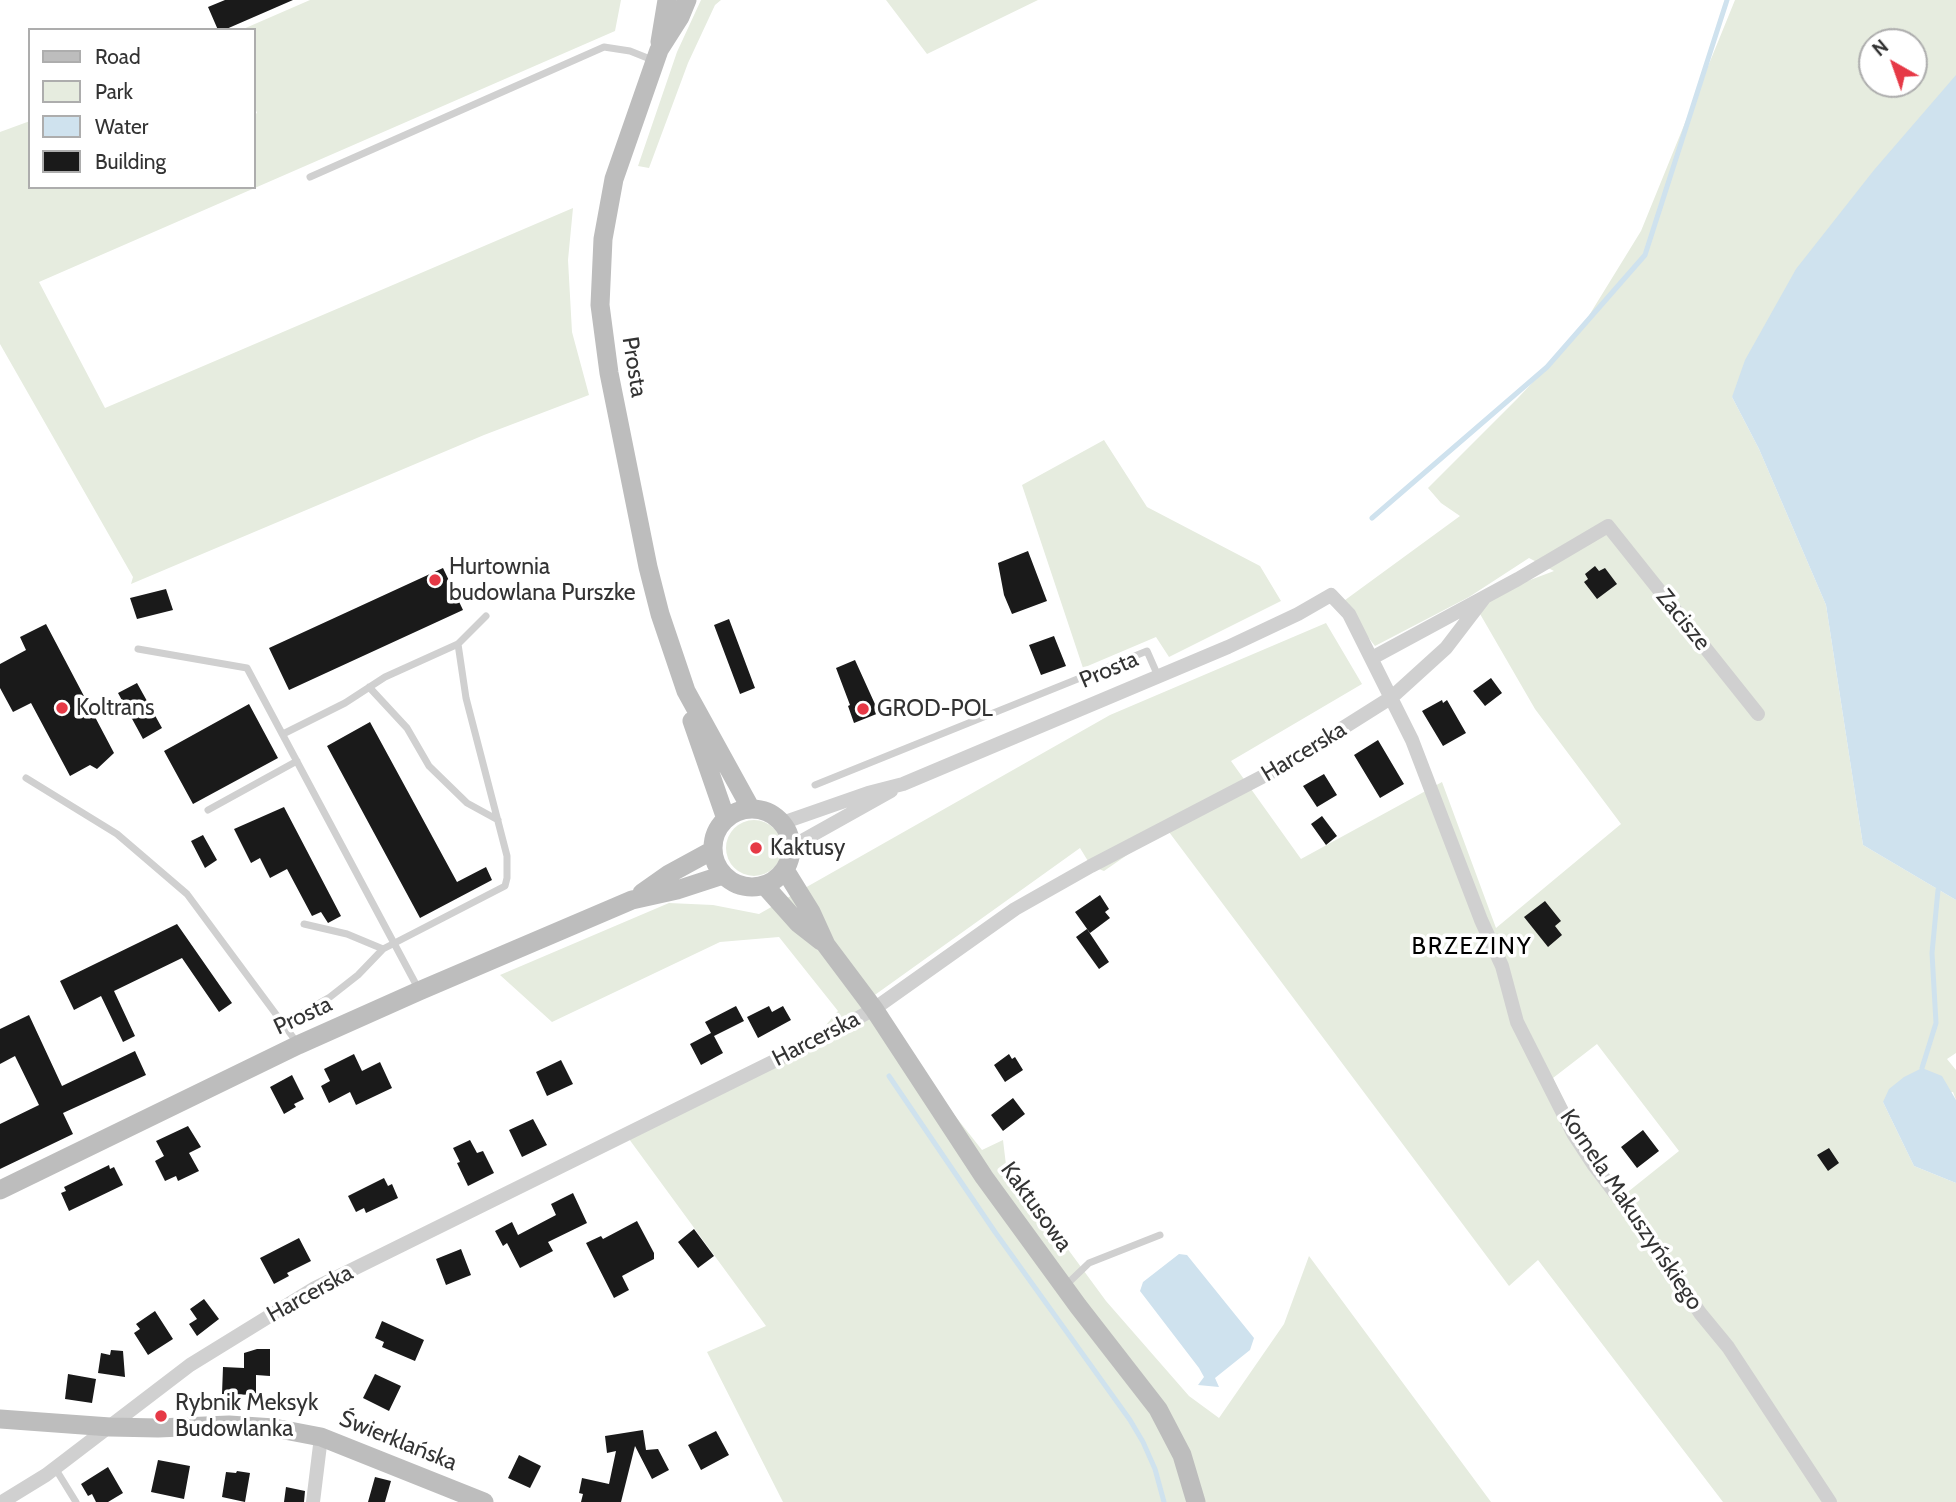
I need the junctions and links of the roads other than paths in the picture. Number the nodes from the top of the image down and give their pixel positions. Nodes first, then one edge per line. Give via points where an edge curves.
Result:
1 (675, 7) edge
2 (657, 56) junction
3 (310, 177) dead end
4 (1608, 526) joint
5 (1331, 595) joint
6 (1485, 597) junction
7 (486, 617) dead end
8 (458, 644) junction
9 (138, 649) dead end
10 (1372, 658) junction
11 (1158, 676) junction
12 (369, 687) junction
13 (1392, 697) junction
14 (1758, 714) dead end
15 (699, 725) junction
16 (283, 734) junction
17 (297, 761) junction
18 (26, 778) dead end
19 (903, 784) junction
20 (815, 785) dead end
21 (751, 809) junction
22 (208, 810) dead end
23 (726, 819) junction
24 (498, 820) junction
25 (782, 823) junction
26 (791, 847) junction
27 (713, 850) junction
28 (785, 870) junction
29 (723, 875) junction
30 (673, 882) junction
31 (765, 886) junction
32 (304, 924) dead end
33 (395, 943) junction
34 (826, 945) junction
35 (383, 949) junction
36 (419, 990) junction
37 (874, 1009) junction
38 (283, 1024) junction
39 (299, 1045) junction
40 (0, 1190) edge
41 (1160, 1235) dead end
42 (1064, 1287) junction
43 (0, 1419) edge
44 (110, 1427) junction
45 (321, 1437) junction
46 (55, 1468) junction
47 (477, 1501) edge
48 (2, 1502) edge
49 (76, 1502) edge
50 (313, 1502) edge
51 (1196, 1502) edge
52 (1830, 1502) edge

1 - 2 main road, Prosta
2 - 3 lane via 604,47
2 - 15 main road, Prosta via 611,194 601,258 600,305 648,567
4 - 6 street, Harcerska
4 - 14 street, Zacisze
5 - 10 street, Kornela Makuszyńskiego via 1349,614
5 - 11 street, Prosta via 1263,631
6 - 10 street, Harcerska
6 - 13 street, Harcerska via 1446,648
7 - 8 lane
8 - 12 lane
8 - 24 lane via 466,698
9 - 16 lane via 247,668
10 - 13 street, Kornela Makuszyńskiego
11 - 19 street, Prosta
11 - 20 lane via 1147,651
12 - 16 lane
12 - 24 lane via 407,728 429,766 467,803
13 - 37 street, Harcerska via 1281,767 1015,909
13 - 52 street, Kornela Makuszyńskiego via 1502,966 1517,1022 1574,1135 1728,1347
15 - 21 main road, Prosta
15 - 23 main road, Prosta
16 - 17 lane
17 - 22 lane
17 - 33 lane
18 - 38 lane via 117,834 187,894
19 - 25 street, Prosta
19 - 26 street, Prosta
21 - 23 main road
21 - 25 main road via 768,812
23 - 27 main road via 717,830
24 - 33 lane via 507,856 505,886
25 - 26 main road
26 - 28 main road
27 - 29 main road
27 - 30 main road, Prosta
28 - 31 main road
28 - 34 main road, Kaktusowa
29 - 30 main road, Prosta
29 - 31 main road via 746,887
30 - 36 main road, Prosta
31 - 34 main road, Kaktusowa via 798,923
32 - 35 lane
33 - 35 lane
33 - 36 lane
34 - 37 main road, Kaktusowa
35 - 38 lane via 330,997
36 - 39 main road, Prosta
37 - 42 main road, Kaktusowa via 984,1177
37 - 44 street, Harcerska via 315,1288 190,1365
38 - 39 lane
39 - 40 main road, Prosta
41 - 42 lane via 1089,1264
42 - 51 main road, Kaktusowa via 1158,1409 1182,1455
43 - 44 main road, Świerklańska
44 - 45 main road, Świerklańska via 229,1425
44 - 46 street, Harcerska
45 - 47 main road, Świerklańska
45 - 50 street
46 - 48 street, Harcerska
46 - 49 lane

